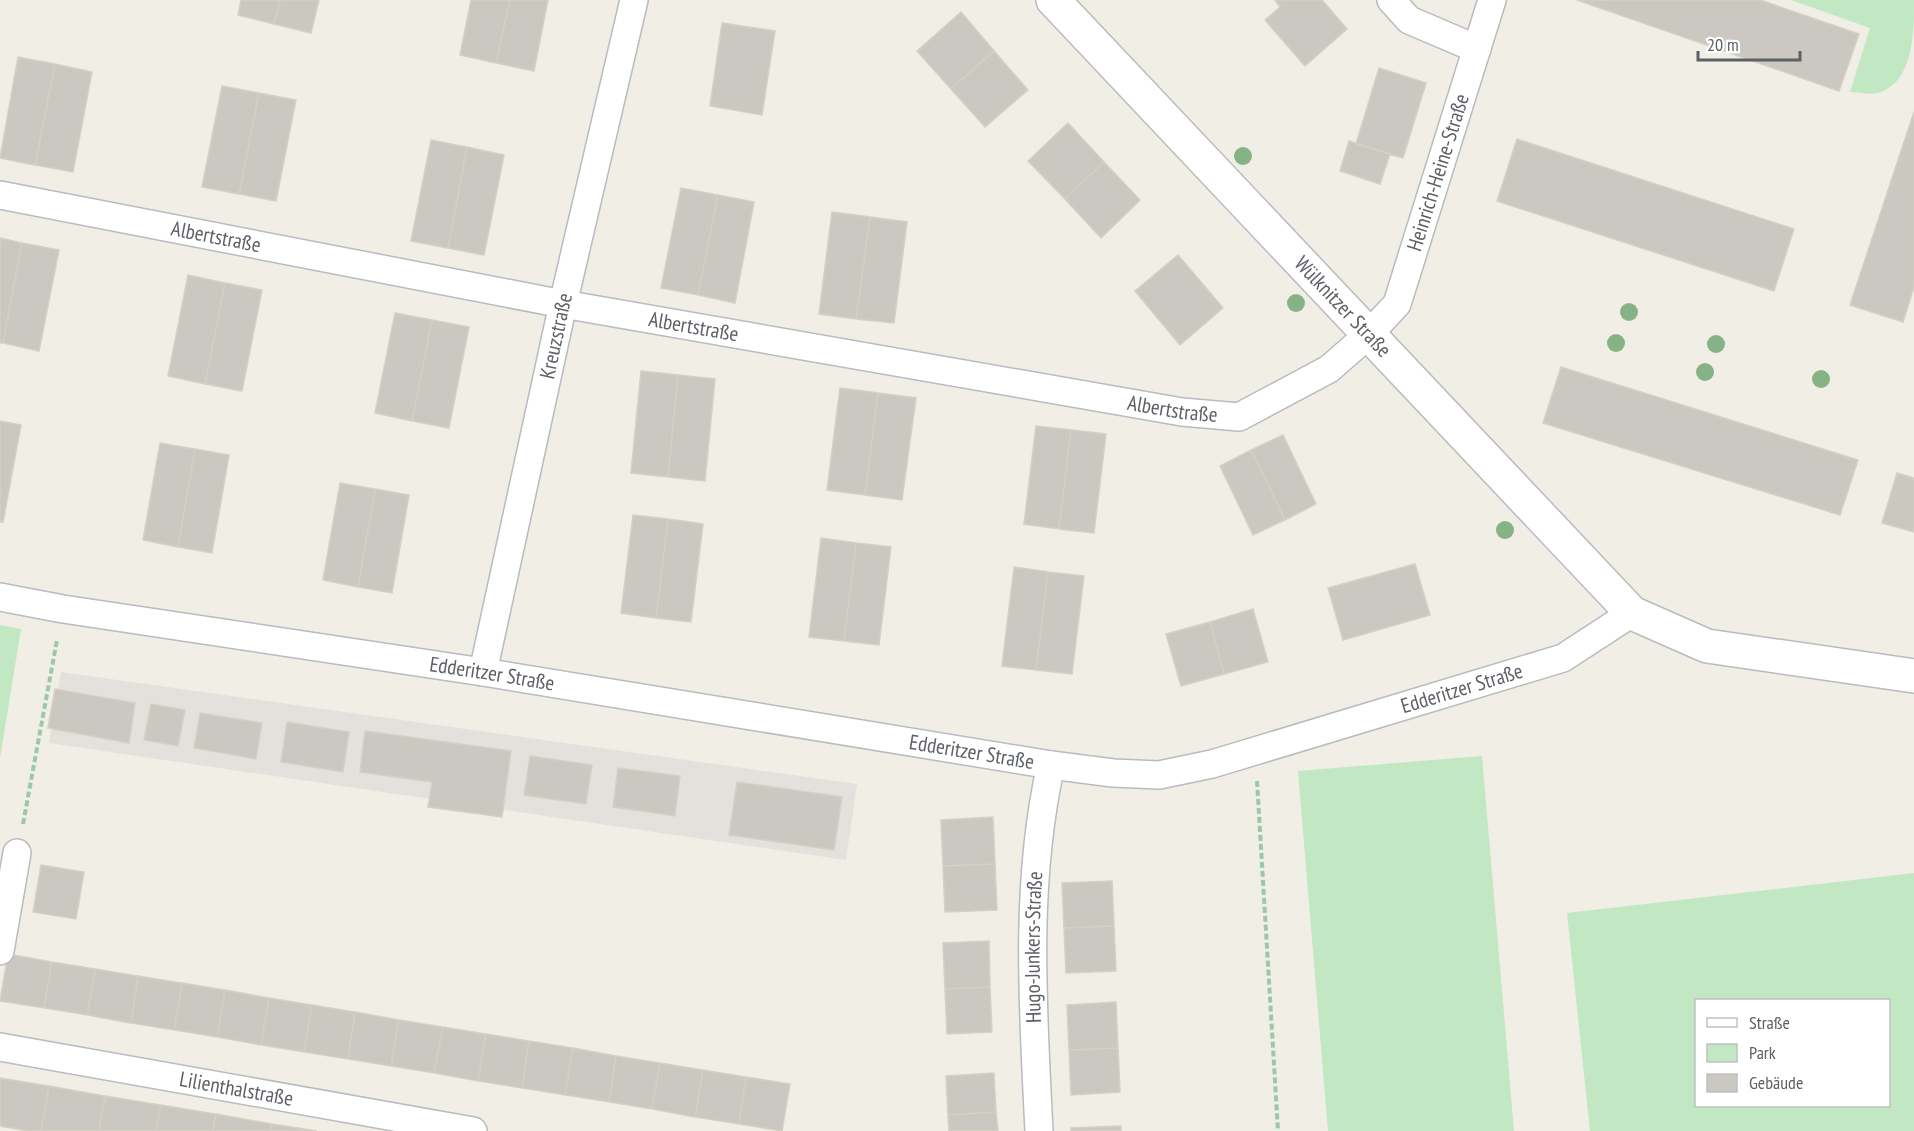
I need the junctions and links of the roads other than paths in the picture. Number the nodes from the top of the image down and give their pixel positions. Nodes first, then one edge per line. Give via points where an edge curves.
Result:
1 (634, 0) edge
2 (1053, 0) edge
3 (1391, 0) edge
4 (1492, 0) edge
5 (1477, 49) junction
6 (0, 195) edge
7 (563, 304) junction
8 (1369, 334) junction
9 (0, 597) edge
10 (1632, 613) junction
11 (483, 672) junction
12 (1914, 676) edge
13 (1051, 765) junction
14 (17, 853) road end
15 (0, 951) edge
16 (0, 1047) edge
17 (473, 1131) edge
18 (1039, 1131) edge

1 - 7 street, Kreuzstraße
2 - 8 street, Wülknitzer Straße
3 - 5 street via 1409,20
4 - 5 street, Heinrich-Heine-Straße
5 - 8 street, Heinrich-Heine-Straße via 1397,304
6 - 7 street, Albertstraße
7 - 8 street, Albertstraße via 1170,410 1239,417 1329,369
7 - 11 street, Kreuzstraße
8 - 10 street, Wülknitzer Straße
9 - 11 street, Edderitzer Straße
10 - 12 street via 1707,646
10 - 13 street, Edderitzer Straße via 1563,658 1212,764 1159,775
11 - 13 street, Edderitzer Straße
13 - 18 street, Hugo-Junkers-Straße via 1043,798 1034,880 1033,1015
14 - 15 street
16 - 17 street, Lilienthalstraße

